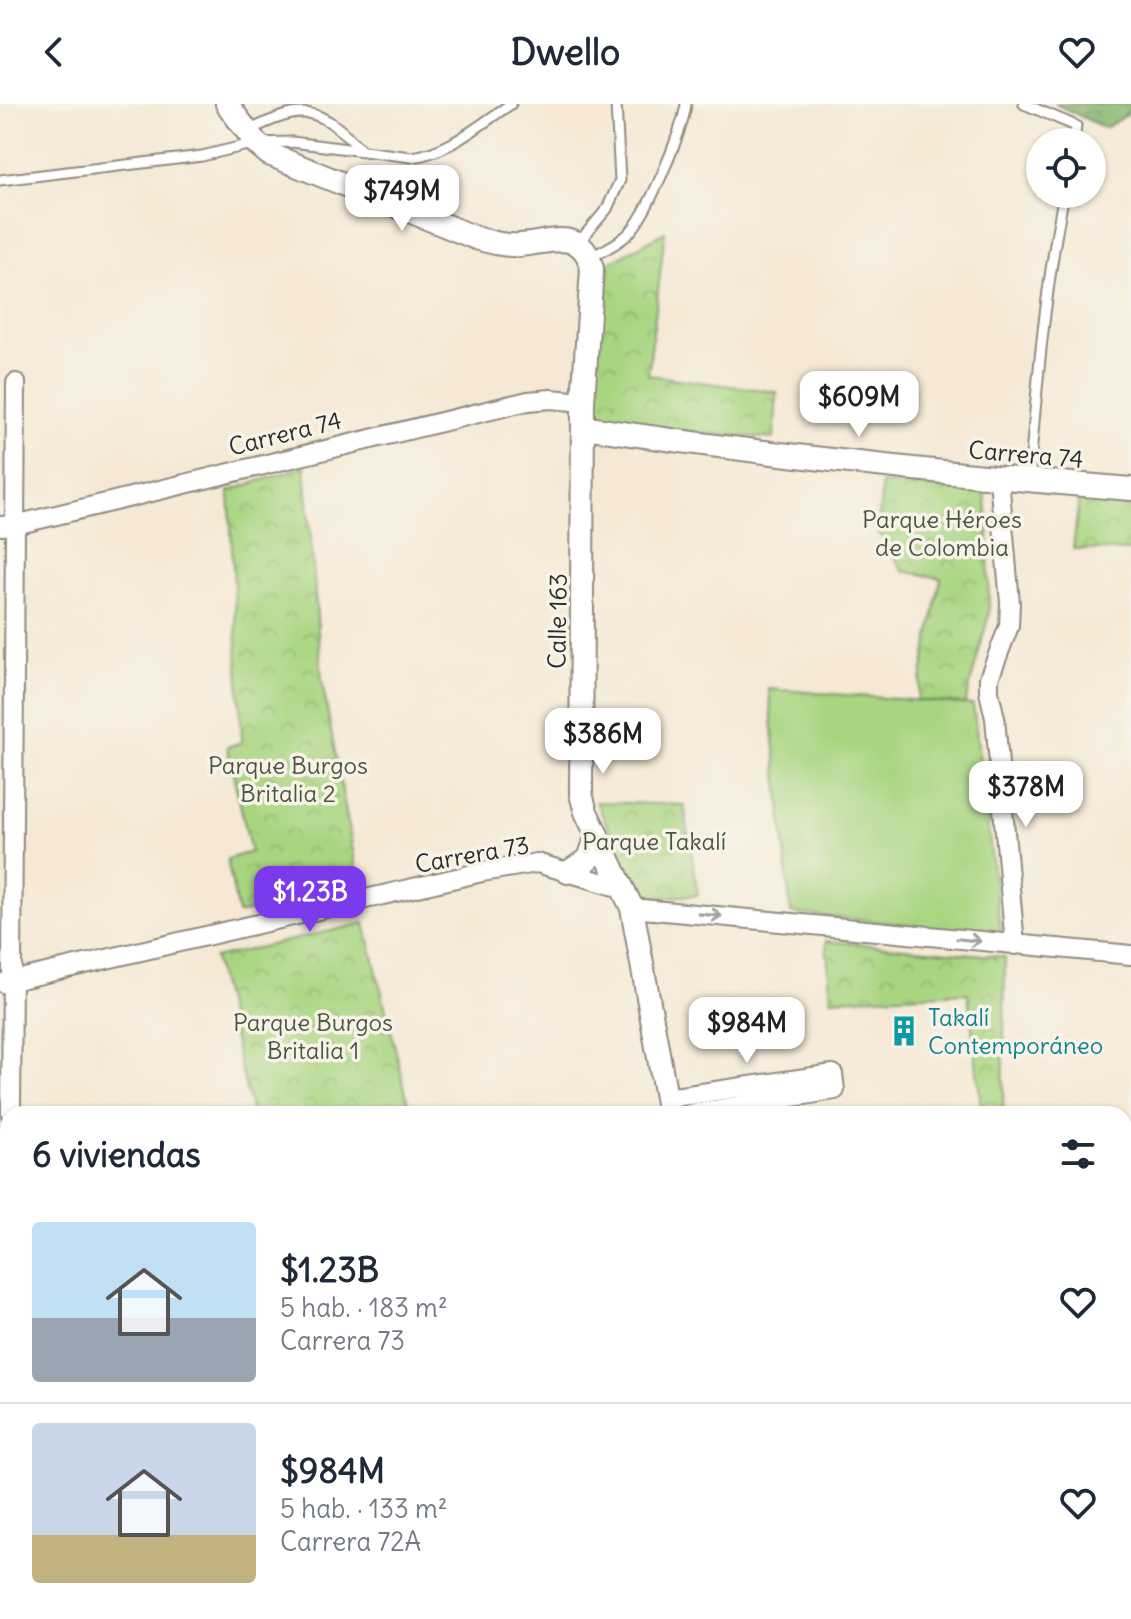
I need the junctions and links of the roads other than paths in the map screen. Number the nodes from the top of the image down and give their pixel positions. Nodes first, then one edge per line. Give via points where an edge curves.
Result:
1 (227, 104) edge
2 (511, 104) edge
3 (616, 104) edge
4 (686, 104) edge
5 (1024, 104) edge
6 (1076, 128) edge
7 (252, 137) junction
8 (362, 151) junction
9 (0, 180) edge
10 (1061, 208) edge
11 (583, 251) junction
12 (16, 383) dead end
13 (583, 402) junction
14 (583, 427) junction
15 (999, 479) junction
16 (1029, 481) junction
17 (1131, 489) edge
18 (7, 526) edge
19 (7, 729) edge
20 (597, 835) junction
21 (0, 847) edge
22 (12, 865) junction
23 (568, 872) junction
24 (628, 898) junction
25 (1015, 945) junction
26 (1131, 955) edge
27 (6, 983) edge
28 (713, 1101) junction
29 (11, 1106) edge
30 (668, 1106) edge
31 (704, 1106) edge

1 - 7 street
2 - 8 lane via 445,148 422,156
3 - 11 lane via 620,180
4 - 11 lane via 674,149 630,233
5 - 6 lane
7 - 8 lane
7 - 8 lane via 282,113 301,110 334,124
7 - 9 lane via 202,156
7 - 11 street via 285,162 476,238 503,245 567,239
10 - 16 lane via 1038,354
11 - 13 street, Calle 163 via 592,269
12 - 18 street
13 - 14 street, Calle 163
13 - 18 street, Carrera 74 via 528,401
14 - 15 street, Carrera 74
14 - 20 street, Calle 163 via 580,777 586,812
15 - 16 street, Carrera 74
15 - 25 street via 1009,626 989,678 989,692
16 - 17 street, Carrera 74
18 - 19 street
19 - 22 street
20 - 23 street via 589,859
20 - 24 street, Calle 163
21 - 22 lane
22 - 27 street
23 - 24 street, Carrera 73
23 - 27 street, Carrera 73 via 537,863 482,872
24 -> 25 street, Carrera 73
24 - 30 street, Calle 163
25 - 26 street, Carrera 73
27 - 29 street
28 - 28 street via 835,1090 833,1074
28 - 30 street
28 - 31 street

